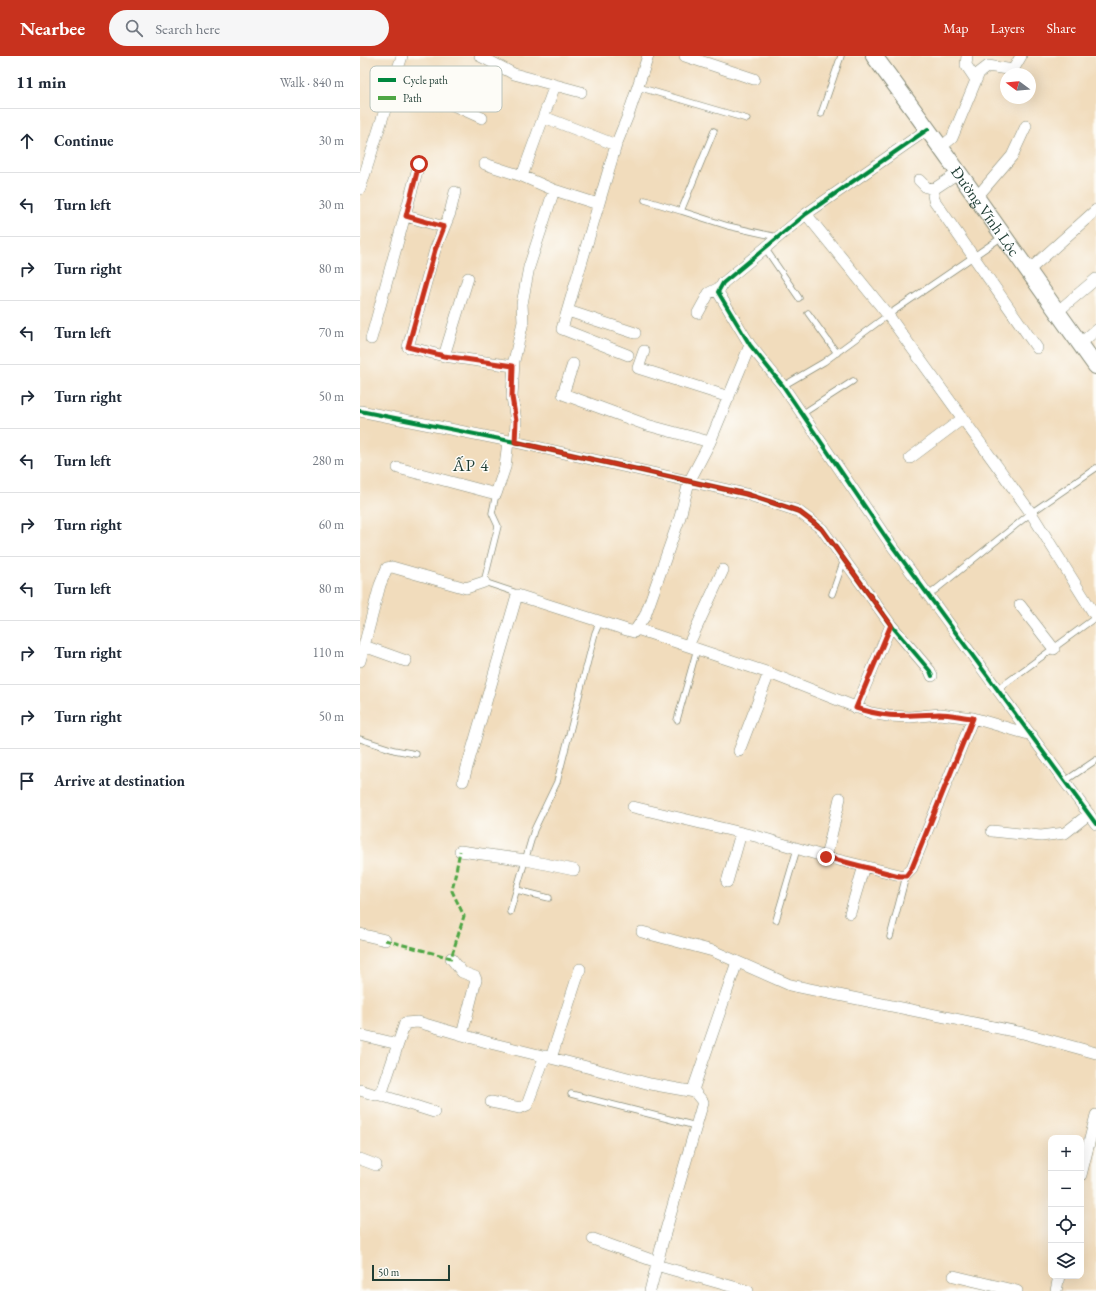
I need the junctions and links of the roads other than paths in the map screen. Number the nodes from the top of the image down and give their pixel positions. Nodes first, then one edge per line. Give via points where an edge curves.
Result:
1 (402, 56) edge
2 (480, 56) edge
3 (648, 56) edge
4 (685, 56) edge
5 (842, 56) edge
6 (874, 56) edge
7 (967, 56) edge
8 (1021, 56) edge
9 (399, 66) edge
10 (499, 66) edge
11 (502, 68) edge
12 (754, 79) dead end
13 (976, 80) junction
14 (555, 85) junction
15 (638, 87) junction
16 (581, 92) dead end
17 (384, 112) edge
18 (469, 112) edge
19 (820, 114) dead end
20 (482, 118) dead end
21 (544, 118) junction
22 (747, 119) dead end
23 (1026, 126) dead end
24 (928, 129) junction
25 (714, 131) dead end
26 (616, 145) junction
27 (940, 148) junction
28 (419, 164) dead end
29 (486, 164) dead end
30 (958, 173) junction
31 (362, 174) edge
32 (522, 176) junction
33 (919, 180) dead end
34 (360, 189) edge
35 (934, 189) junction
36 (554, 190) junction
37 (455, 192) dead end
38 (976, 198) junction
39 (645, 200) dead end
40 (598, 204) junction
41 (1096, 210) edge
42 (681, 211) junction
43 (806, 214) junction
44 (406, 216) junction
45 (444, 227) junction
46 (1003, 237) junction
47 (777, 238) junction
48 (765, 248) junction
49 (973, 256) junction
50 (1027, 272) junction
51 (468, 278) dead end
52 (1096, 279) edge
53 (721, 287) junction
54 (799, 298) dead end
55 (568, 311) junction
56 (1057, 312) junction
57 (698, 313) dead end
58 (808, 314) dead end
59 (888, 315) junction
60 (1096, 330) edge
61 (635, 332) dead end
62 (370, 339) dead end
63 (1080, 344) junction
64 (750, 345) junction
65 (1037, 348) dead end
66 (644, 351) dead end
67 (837, 353) junction
68 (628, 355) dead end
69 (444, 356) junction
70 (573, 364) dead end
71 (513, 366) junction
72 (1096, 366) edge
73 (853, 381) dead end
74 (783, 386) junction
75 (728, 397) junction
76 (360, 412) edge
77 (802, 414) junction
78 (962, 419) junction
79 (511, 442) junction
80 (710, 442) junction
81 (910, 458) dead end
82 (398, 468) dead end
83 (1096, 468) edge
84 (689, 482) junction
85 (496, 494) junction
86 (1031, 513) junction
87 (844, 560) junction
88 (723, 570) dead end
89 (484, 582) junction
90 (832, 594) dead end
91 (517, 595) junction
92 (929, 595) junction
93 (1020, 605) dead end
94 (1096, 617) edge
95 (600, 621) junction
96 (891, 625) junction
97 (637, 629) junction
98 (364, 646) junction
99 (693, 648) junction
100 (1054, 648) junction
101 (360, 661) edge
102 (406, 662) dead end
103 (770, 673) junction
104 (932, 676) dead end
105 (998, 689) junction
106 (856, 708) junction
107 (973, 718) junction
108 (677, 720) dead end
109 (1032, 735) junction
110 (360, 738) edge
111 (739, 751) dead end
112 (416, 754) dead end
113 (1096, 760) edge
114 (1065, 780) junction
115 (463, 781) dead end
116 (840, 798) dead end
117 (633, 808) dead end
118 (1089, 814) junction
119 (1096, 824) edge
120 (992, 831) dead end
121 (741, 834) junction
122 (797, 849) junction
123 (460, 851) dead end
124 (826, 857) junction
125 (526, 860) junction
126 (864, 866) junction
127 (574, 870) dead end
128 (906, 876) junction
129 (727, 882) dead end
130 (517, 890) junction
131 (549, 898) dead end
132 (510, 912) dead end
133 (850, 913) dead end
134 (776, 920) dead end
135 (642, 932) dead end
136 (360, 934) edge
137 (890, 937) dead end
138 (385, 940) dead end
139 (452, 958) dead end
140 (737, 962) junction
141 (580, 969) dead end
142 (360, 1035) edge
143 (462, 1035) junction
144 (398, 1044) junction
145 (1096, 1053) edge
146 (548, 1057) junction
147 (360, 1090) edge
148 (695, 1092) junction
149 (377, 1094) junction
150 (571, 1094) dead end
151 (491, 1102) dead end
152 (434, 1112) dead end
153 (1096, 1115) edge
154 (696, 1126) junction
155 (360, 1159) edge
156 (376, 1165) dead end
157 (1082, 1171) edge
158 (593, 1239) dead end
159 (657, 1264) junction
160 (954, 1276) dead end
161 (1058, 1279) edge
162 (650, 1291) edge
163 (748, 1291) edge
164 (1018, 1291) edge
165 (1056, 1291) edge

1 - 9 street
2 - 10 street
3 - 15 street
4 - 12 street
5 - 19 lane
6 - 24 main road, Đường Vĩnh Lộc
7 - 13 street via 966,65
8 - 13 street via 1013,70 988,66
11 - 14 street via 514,74
13 - 27 street via 952,138
14 - 16 street
14 - 21 street
15 - 22 lane
15 - 26 street
17 - 31 street
18 - 20 street
21 - 26 street
21 - 32 street
23 - 38 street via 1012,156
24 - 27 main road, Đường Vĩnh Lộc
24 - 43 street
25 - 42 lane
26 - 40 street
27 - 30 main road, Đường Vĩnh Lộc
28 - 44 street
29 - 32 street
30 - 35 street
30 - 38 main road, Đường Vĩnh Lộc
31 - 34 street
32 - 36 street
33 - 35 street via 926,187
35 - 49 street via 934,200
36 - 40 street
36 - 71 street via 529,267 522,304 523,322
37 - 45 street
38 - 46 main road, Đường Vĩnh Lộc
39 - 42 lane
40 - 55 street
41 - 50 street
42 - 47 lane
43 - 47 street
43 - 59 street
44 - 45 street
44 - 62 street
45 - 69 street via 435,250 408,347
46 - 49 lane
46 - 50 main road, Đường Vĩnh Lộc
47 - 48 street
48 - 53 street
48 - 54 lane
49 - 59 lane
49 - 65 street
50 - 56 main road, Đường Vĩnh Lộc
51 - 69 street
52 - 56 street
53 - 57 street via 709,293
53 - 64 street via 718,292
55 - 61 street
55 - 68 street via 562,329
56 - 63 main road, Đường Vĩnh Lộc
58 - 67 lane
59 - 67 lane
59 - 78 street
60 - 63 street
63 - 72 main road, Đường Vĩnh Lộc
64 - 74 street
64 - 75 street
66 - 75 street via 638,368
67 - 74 lane
69 - 71 street
70 - 80 street via 563,394 647,425
71 - 79 street via 512,397 516,421
73 - 77 lane
74 - 77 street
75 - 80 street
76 - 79 street
77 - 92 street via 887,539
78 - 81 street
78 - 86 street
79 - 84 street
79 - 85 street
80 - 84 street
82 - 85 street
83 - 86 lane
84 - 87 street via 746,494 798,511 822,529
84 - 97 street via 680,517 645,616
85 - 89 lane via 492,513 498,526
86 - 92 lane
86 - 94 street
87 - 90 lane
87 - 96 street
88 - 99 street
89 - 91 lane
89 - 98 street via 466,588 392,567 387,568
91 - 95 street
91 - 115 street
92 - 105 street
93 - 100 street
94 - 100 lane
95 - 97 street via 634,632
95 - 125 lane via 557,782 534,830
96 - 104 street
96 - 106 street
97 - 99 street
98 - 101 street
98 - 102 street
99 - 103 street
99 - 108 lane
100 - 105 lane
103 - 106 street
103 - 111 street
105 - 109 street
106 - 107 street via 888,716 940,714
107 - 109 street
107 - 128 street via 937,811
109 - 114 street
110 - 112 lane via 394,750
113 - 114 lane
114 - 118 street
116 - 124 street
117 - 121 street
118 - 119 street
118 - 120 street via 1066,833 1041,836
121 - 122 street
121 - 129 street
122 - 124 street
122 - 134 lane
123 - 125 street
124 - 126 street
125 - 127 street
125 - 130 lane
126 - 128 street
126 - 133 street
128 - 137 lane
130 - 131 lane
130 - 132 lane
135 - 140 street via 714,951
136 - 138 street
139 - 143 street via 462,972 475,977 476,980
140 - 145 street via 790,984 1023,1033
140 - 148 street via 693,1090
141 - 146 street
142 - 144 street
143 - 144 street via 418,1022 406,1023
143 - 146 street
144 - 149 street via 383,1089
146 - 148 street via 650,1084
146 - 151 street via 527,1105 520,1108
147 - 149 street
148 - 154 street via 703,1102
149 - 152 street
150 - 154 lane
153 - 157 street
154 - 159 street
155 - 156 street
158 - 159 street
159 - 162 street
159 - 163 street
160 - 164 street
161 - 165 street

